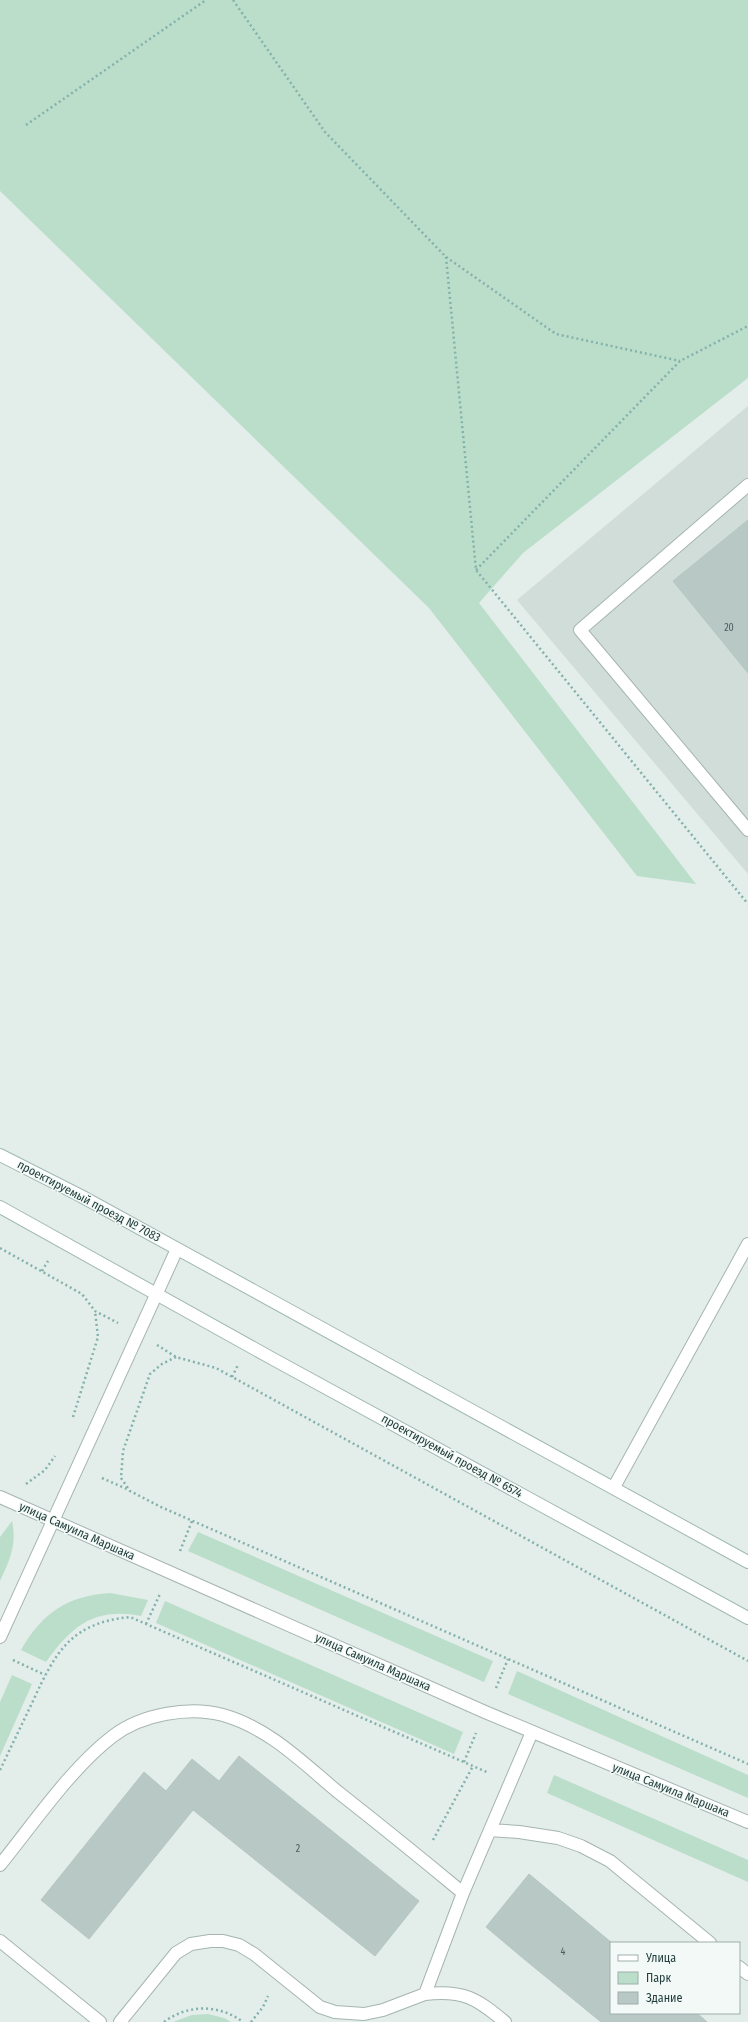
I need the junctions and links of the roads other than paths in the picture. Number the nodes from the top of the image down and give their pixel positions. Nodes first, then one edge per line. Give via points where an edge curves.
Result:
1 (748, 485) edge
2 (748, 830) edge
3 (0, 1155) edge
4 (0, 1207) edge
5 (748, 1244) edge
6 (177, 1248) junction
7 (156, 1294) junction
8 (614, 1487) junction
9 (0, 1497) edge
10 (54, 1521) junction
11 (748, 1562) edge
12 (748, 1618) edge
13 (0, 1637) edge
14 (532, 1732) junction
15 (748, 1822) edge
16 (490, 1830) junction
17 (0, 1865) edge
18 (463, 1893) junction
19 (709, 1942) edge
20 (1, 1944) edge
21 (740, 1968) edge
22 (748, 1974) edge
23 (425, 1994) junction
24 (100, 2022) edge
25 (120, 2022) edge
26 (505, 2022) edge

1 - 2 main road via 580,630
3 - 6 main road, проектируемый проезд № 7083
4 - 7 main road
5 - 8 main road
6 - 7 main road
6 - 8 main road
7 - 10 main road
7 - 12 main road, проектируемый проезд № 6574
8 - 11 main road
9 - 10 main road, улица Самуила Маршака
10 - 13 main road
10 - 14 main road, улица Самуила Маршака
14 - 15 main road, улица Самуила Маршака
14 - 16 main road
16 - 18 main road
16 - 19 main road via 558,1838 581,1846 604,1858
17 - 18 main road via 86,1759 114,1735 137,1723 168,1714 196,1712 223,1715 266,1733
18 - 23 main road
20 - 24 main road
21 - 22 main road
23 - 25 main road via 384,2010 364,2014 335,2012 320,2007 239,1945 210,1941 191,1944 176,1953
23 - 26 main road via 446,1992 472,1998

